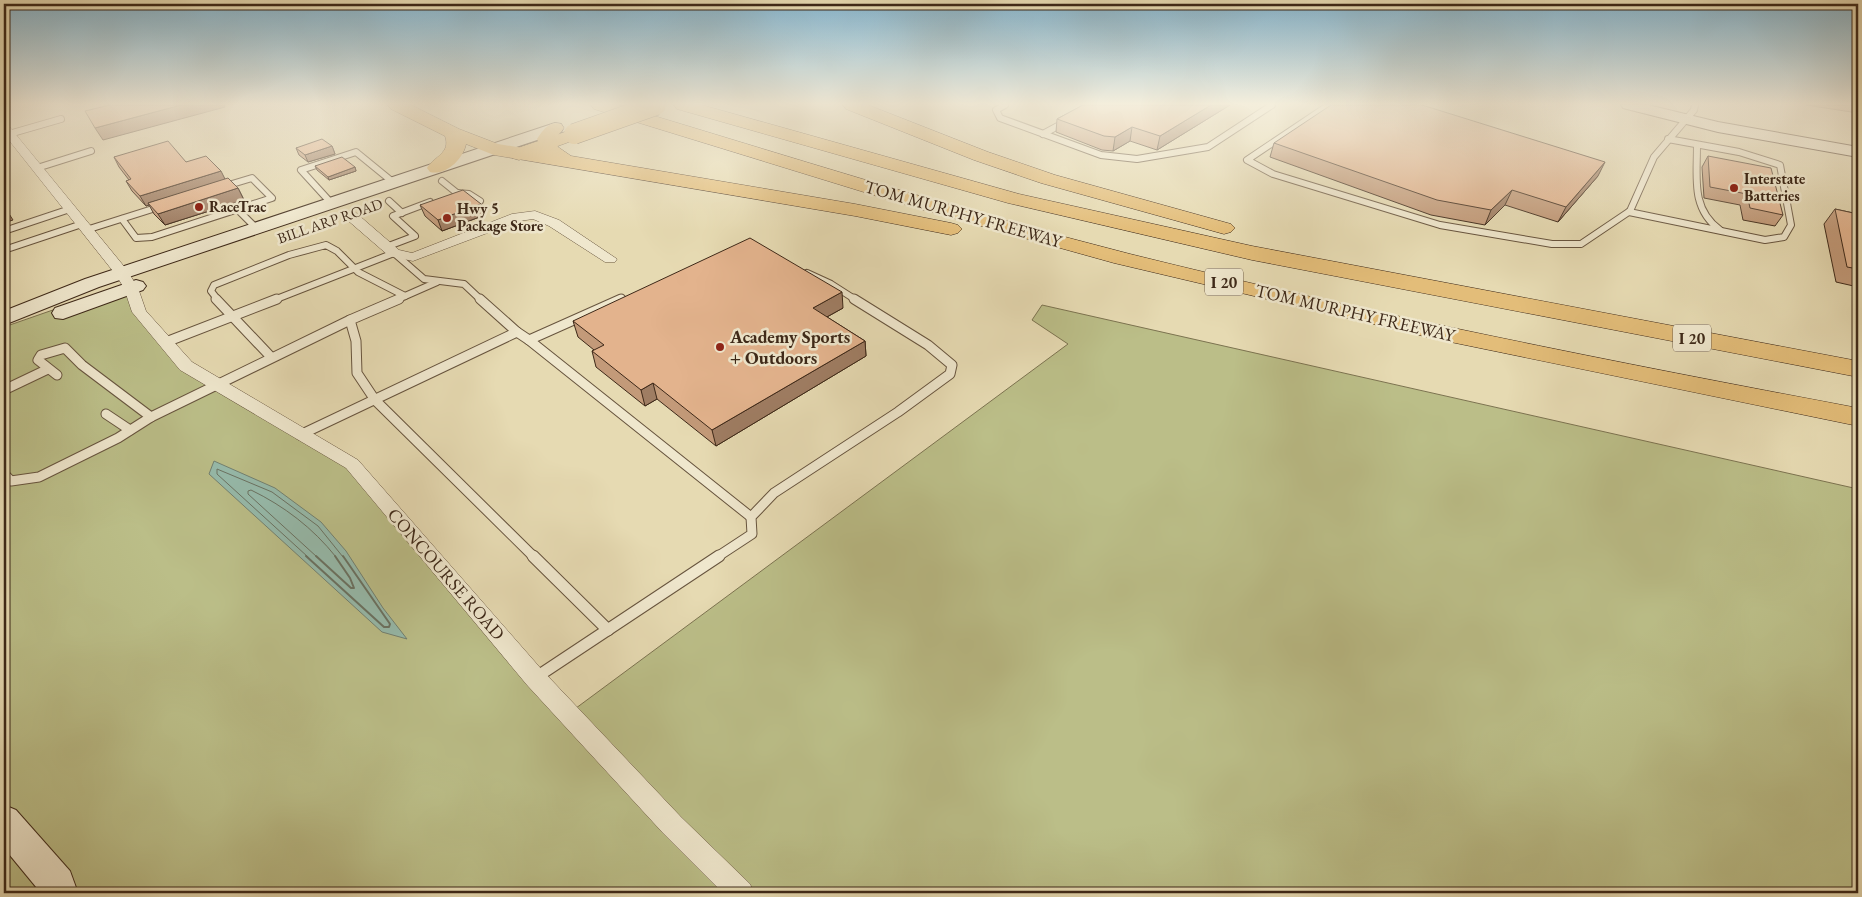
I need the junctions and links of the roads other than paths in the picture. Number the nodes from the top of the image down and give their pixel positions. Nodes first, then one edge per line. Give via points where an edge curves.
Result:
1 (1697, 146) edge
2 (20, 147) edge
3 (457, 147) edge
4 (491, 147) edge
5 (499, 147) edge
6 (531, 147) edge
7 (552, 147) edge
8 (739, 147) edge
9 (827, 147) edge
10 (959, 147) edge
11 (1082, 147) edge
12 (1208, 147) edge
13 (1267, 147) edge
14 (1662, 147) edge
15 (1717, 147) edge
16 (1829, 147) edge
17 (494, 148) junction
18 (91, 151) dead end
19 (1858, 152) edge
20 (518, 154) junction
21 (563, 159) junction
22 (1696, 160) junction
23 (1706, 161) edge
24 (37, 168) junction
25 (1774, 174) edge
26 (1782, 175) junction
27 (441, 186) junction
28 (215, 190) edge
29 (457, 193) junction
30 (395, 199) junction
31 (480, 201) edge
32 (169, 204) edge
33 (332, 204) junction
34 (70, 209) junction
35 (237, 209) junction
36 (1629, 212) junction
37 (350, 215) junction
38 (122, 219) junction
39 (84, 227) junction
40 (257, 229) junction
41 (4, 231) edge
42 (1722, 231) junction
43 (4, 250) edge
44 (390, 250) junction
45 (610, 259) dead end
46 (352, 268) junction
47 (795, 268) edge
48 (126, 281) junction
49 (438, 282) junction
50 (405, 296) junction
51 (626, 297) edge
52 (1525, 307) junction
53 (231, 315) junction
54 (4, 319) edge
55 (350, 320) junction
56 (517, 332) junction
57 (4, 335) edge
58 (529, 340) junction
59 (166, 342) junction
60 (271, 357) junction
61 (1568, 361) junction
62 (48, 369) junction
63 (1858, 369) edge
64 (57, 375) dead end
65 (217, 385) junction
66 (4, 390) edge
67 (375, 400) junction
68 (106, 414) dead end
69 (151, 417) junction
70 (1858, 417) edge
71 (130, 430) junction
72 (300, 435) junction
73 (4, 474) edge
74 (751, 517) junction
75 (608, 630) junction
76 (535, 678) junction
77 (4, 822) edge
78 (60, 893) edge
79 (741, 893) edge

1 - 22 lane
2 - 24 street
3 - 27 main road
4 - 17 main road
5 - 17 main road, BILL ARP ROAD
6 - 20 main road, BILL ARP ROAD
7 - 21 main road via 552,152
8 - 61 main road, TOM MURPHY FREEWAY / I 20 via 1017,231 1330,308
9 - 52 main road, TOM MURPHY FREEWAY / I 20 via 1070,212 1252,253
10 - 52 main road via 1090,192
11 - 12 lane via 1115,158 1154,157
13 - 36 lane via 1248,160 1273,174 1440,225 1552,244 1581,244
14 - 36 lane
15 - 26 lane via 1754,154 1780,165
16 - 19 main road
17 - 20 main road
17 - 27 main road, BILL ARP ROAD
18 - 24 lane
20 - 21 main road
20 - 27 main road, BILL ARP ROAD
21 - 61 main road via 899,218 1212,295 1402,337 1484,352
22 - 23 lane
22 - 42 lane via 1702,211
24 - 34 street
25 - 26 lane
26 - 42 lane via 1791,225 1784,237 1765,240
27 - 29 lane
27 - 29 lane
27 - 30 main road, BILL ARP ROAD
28 - 35 lane via 252,178 272,198
29 - 31 lane via 470,194
30 - 33 main road, BILL ARP ROAD
30 - 33 lane via 356,152 301,170
30 - 37 main road, BILL ARP ROAD
30 - 44 lane via 393,216 415,236
32 - 38 lane
33 - 40 main road, BILL ARP ROAD
34 - 39 street
34 - 41 lane
35 - 38 lane via 152,237 136,238
35 - 40 lane
36 - 42 lane
37 - 44 street
37 - 48 main road, BILL ARP ROAD
38 - 39 lane
39 - 43 lane
39 - 48 street
40 - 48 main road, BILL ARP ROAD
44 - 45 street via 413,257 517,217 535,216 554,223
44 - 46 lane
44 - 49 lane via 424,279
46 - 50 lane via 394,287
46 - 53 lane via 288,289
46 - 53 lane via 327,245 222,281 211,288
47 - 74 lane via 839,289 934,349 952,365 950,374 774,494
48 - 54 main road, BILL ARP ROAD
48 - 57 main road, BILL ARP ROAD
48 - 59 street, CONCOURSE ROAD via 139,312
49 - 50 lane
49 - 56 lane via 464,284
50 - 55 lane
51 - 58 lane
52 - 63 main road, TOM MURPHY FREEWAY / I 20
53 - 59 lane
53 - 60 lane
55 - 60 lane
55 - 67 lane via 356,341 357,373
56 - 58 lane
56 - 67 lane
58 - 74 lane
59 - 65 street, CONCOURSE ROAD via 186,366
60 - 65 lane
61 - 70 main road, TOM MURPHY FREEWAY / I 20
62 - 64 lane
62 - 66 lane
62 - 69 lane via 38,360 41,355 65,348 82,365
65 - 69 lane
65 - 72 street, CONCOURSE ROAD
67 - 72 lane
67 - 75 lane
68 - 71 lane
69 - 71 lane
71 - 73 lane via 39,477 11,481
72 - 76 street, CONCOURSE ROAD via 352,464
74 - 75 lane via 752,534
75 - 76 lane
76 - 79 street, CONCOURSE ROAD via 672,825
77 - 78 main road via 57,884

